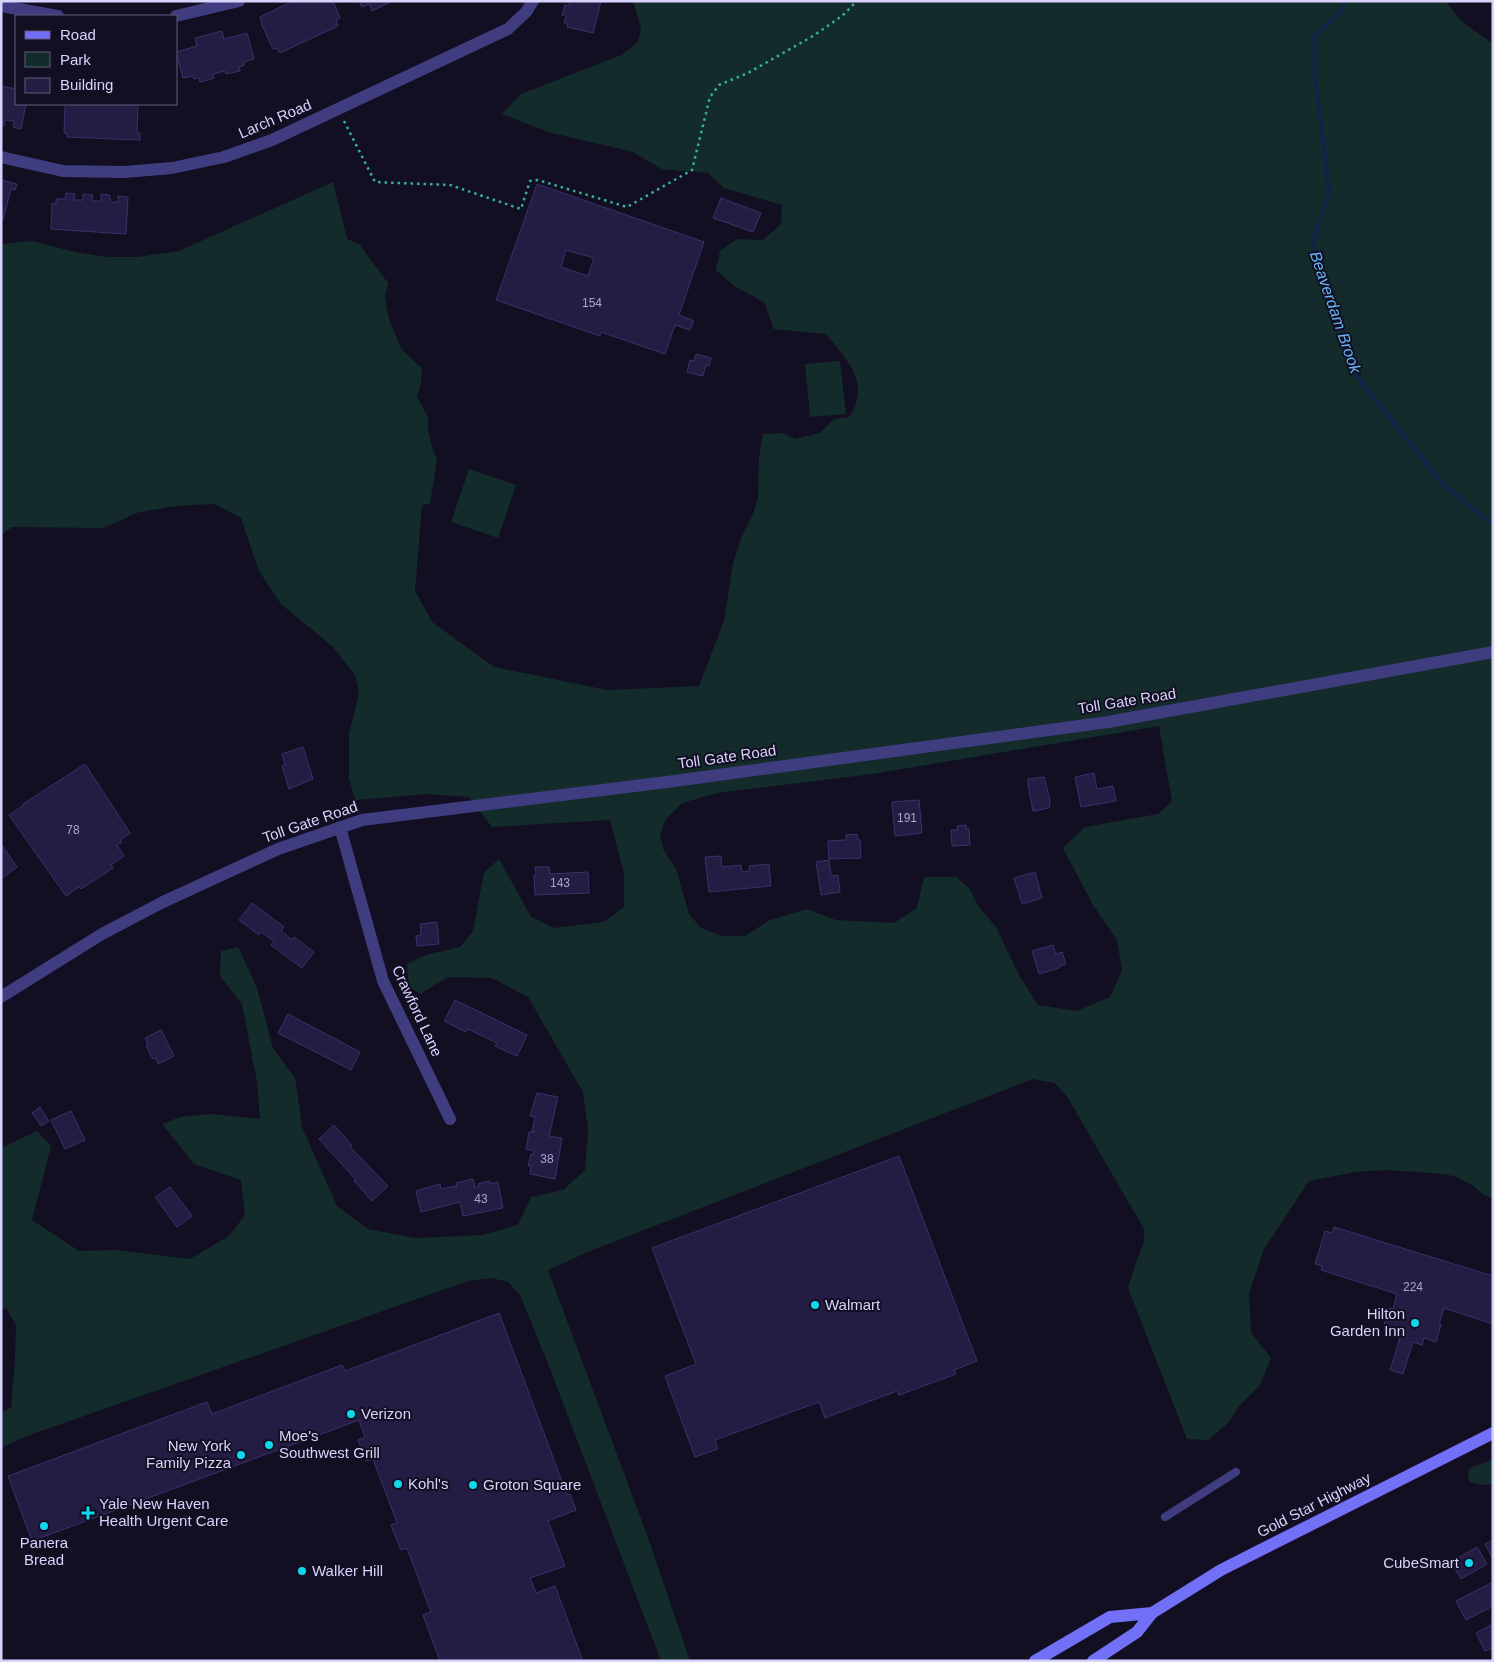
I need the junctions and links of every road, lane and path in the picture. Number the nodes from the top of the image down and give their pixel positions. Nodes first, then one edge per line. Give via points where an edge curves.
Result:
1 (239, 1) edge
2 (533, 1) edge
3 (856, 1) edge
4 (1, 6) edge
5 (52, 15) edge
6 (178, 16) edge
7 (338, 109) junction
8 (1, 156) edge
9 (1493, 652) edge
10 (340, 827) junction
11 (1, 997) edge
12 (450, 1118) dead end
13 (1493, 1432) edge
14 (1236, 1472) dead end
15 (1165, 1517) dead end
16 (1152, 1613) junction
17 (1035, 1661) edge
18 (1093, 1661) edge

1 - 6 street
2 - 7 street, Larch Road via 508,29
3 - 7 path via 842,16 813,36 748,73 719,85 710,97 692,170 627,207 538,180 530,181 521,209 450,185 375,182
4 - 5 street
7 - 8 street, Larch Road via 272,140 224,157 172,168 124,172 63,170
9 - 10 street, Toll Gate Road via 1108,722 362,820
10 - 11 street, Toll Gate Road via 278,849 163,902 102,934
10 - 12 street, Crawford Lane via 381,975
13 - 16 main road, Gold Star Highway via 1221,1570
14 - 15 lane
16 - 17 main road, Gold Star Highway via 1110,1618
16 - 18 main road, Gold Star Highway via 1137,1632

